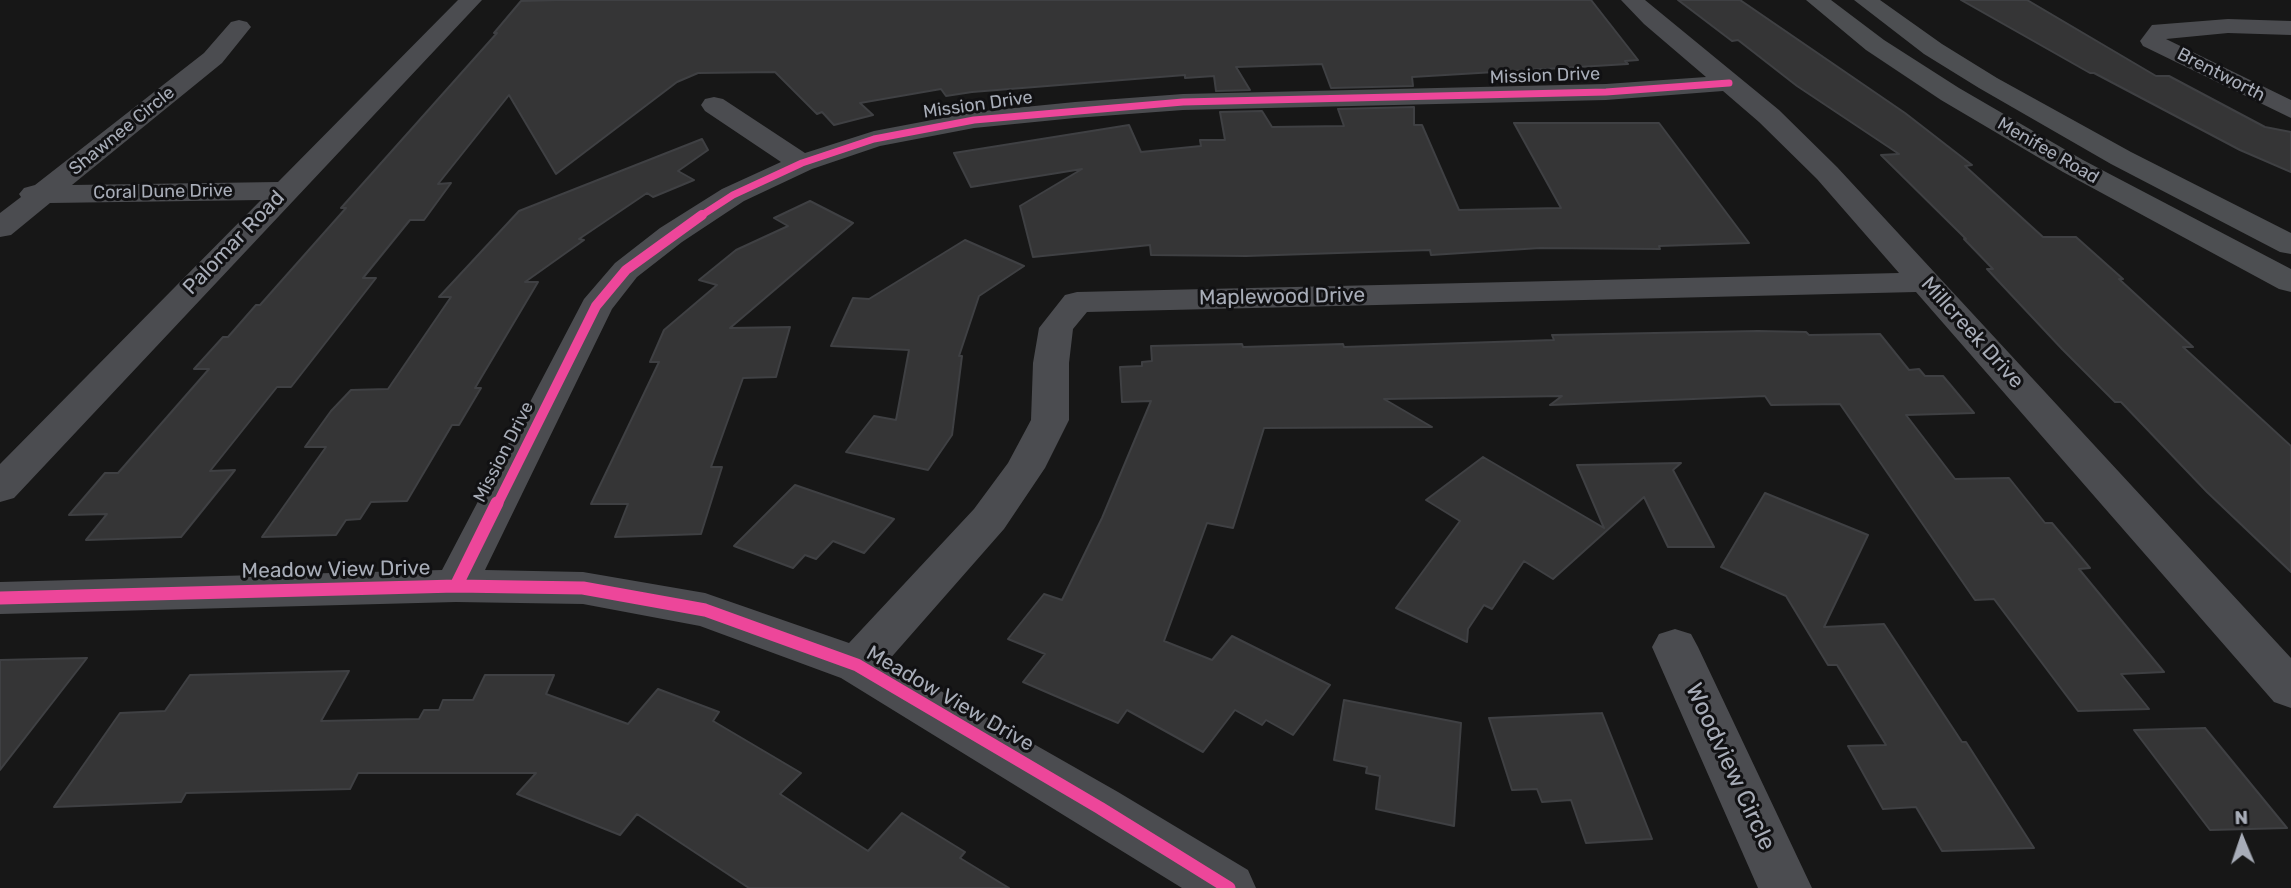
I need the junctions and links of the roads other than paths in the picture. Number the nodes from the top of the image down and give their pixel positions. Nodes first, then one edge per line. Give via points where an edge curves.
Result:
1 (471, 0) edge
2 (1632, 0) edge
3 (1817, 0) edge
4 (1865, 0) edge
5 (239, 27) dead end
6 (2291, 29) edge
7 (1729, 83) junction
8 (715, 105) dead end
9 (2291, 110) edge
10 (802, 163) junction
11 (285, 191) junction
12 (43, 194) junction
13 (0, 195) edge
14 (0, 228) edge
15 (2291, 245) edge
16 (1926, 282) junction
17 (2291, 282) edge
18 (0, 488) edge
19 (456, 586) junction
20 (0, 598) edge
21 (1675, 647) dead end
22 (857, 665) junction
23 (2291, 688) edge
24 (1229, 888) edge
25 (1785, 888) edge

1 - 11 street, Palomar Road
2 - 7 street, Millcreek Drive
3 - 17 main road, Menifee Road via 1950,94 2073,166
4 - 15 main road, Menifee Road via 2000,90
5 - 12 street, Shawnee Circle via 213,58
6 - 9 street, Brentworth via 2160,30 2152,41
7 - 10 street, Mission Drive via 1606,92 1183,102 1075,110 974,120 874,139
7 - 16 street, Millcreek Drive via 1799,144
8 - 10 street
10 - 19 street, Mission Drive via 733,195 671,235 626,270 596,306
11 - 12 street, Coral Dune Drive
11 - 18 street, Palomar Road
12 - 13 street, Coral Dune Drive
12 - 14 street, Shawnee Circle
16 - 22 street, Maplewood Drive via 1077,302 1056,328 1050,420 1025,468 989,519
16 - 23 street, Millcreek Drive
19 - 20 street, Meadow View Drive
19 - 22 street, Meadow View Drive via 583,589 705,610
21 - 25 street, Woodview Circle
22 - 24 street, Meadow View Drive

